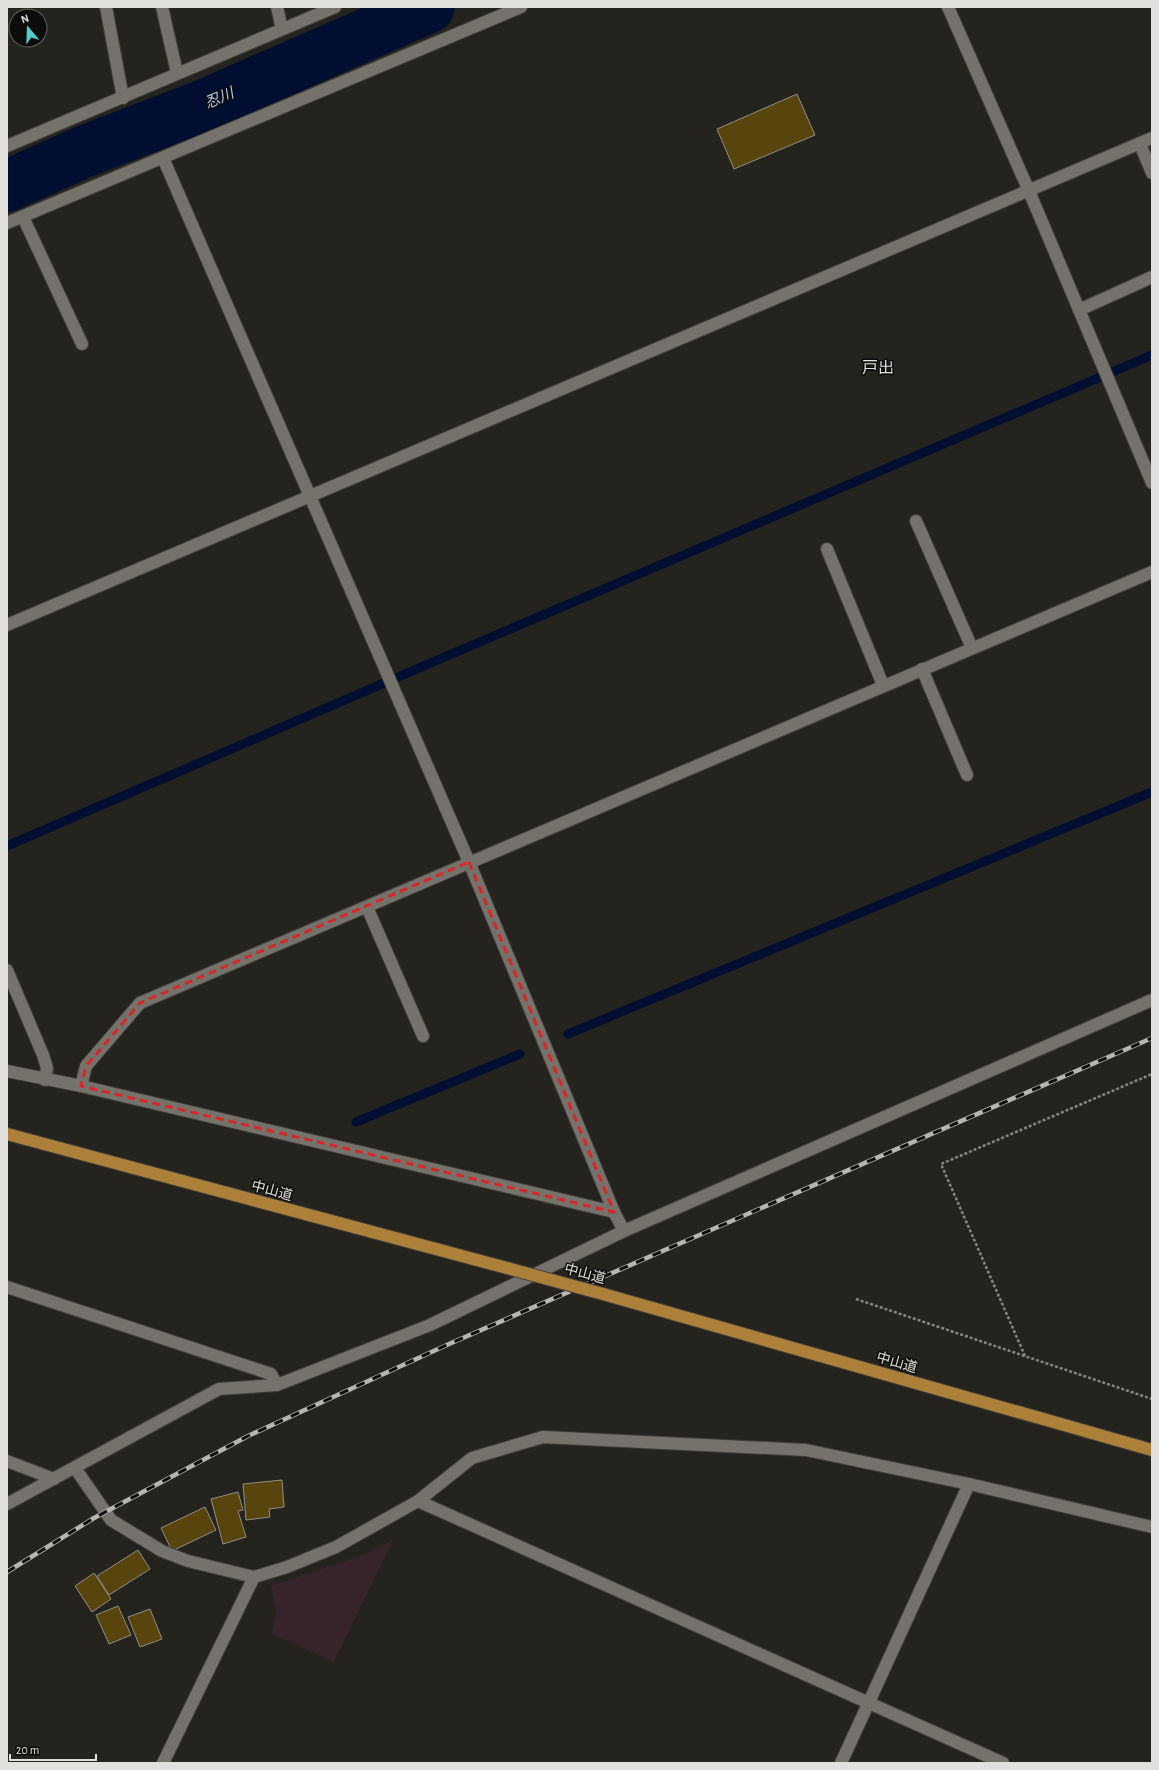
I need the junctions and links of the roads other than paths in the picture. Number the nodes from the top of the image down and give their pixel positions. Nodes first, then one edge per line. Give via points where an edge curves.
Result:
1 (106, 7) edge
2 (162, 7) edge
3 (277, 7) edge
4 (334, 7) edge
5 (521, 7) edge
6 (948, 7) edge
7 (282, 28) junction
8 (177, 73) junction
9 (123, 98) junction
10 (1152, 138) edge
11 (1140, 144) junction
12 (7, 146) edge
13 (163, 158) junction
14 (1152, 173) edge
15 (1029, 191) junction
16 (23, 216) junction
17 (7, 223) edge
18 (1152, 277) edge
19 (1079, 310) junction
20 (82, 344) dead end
21 (1152, 483) edge
22 (310, 496) junction
23 (916, 521) dead end
24 (827, 549) dead end
25 (1152, 572) edge
26 (7, 625) edge
27 (972, 648) junction
28 (922, 669) junction
29 (883, 685) junction
30 (967, 775) dead end
31 (469, 862) junction
32 (367, 907) junction
33 (7, 970) edge
34 (1152, 1000) edge
35 (424, 1036) dead end
36 (7, 1071) edge
37 (45, 1080) junction
38 (81, 1086) junction
39 (7, 1134) edge
40 (614, 1212) junction
41 (624, 1231) junction
42 (7, 1287) edge
43 (278, 1385) junction
44 (1152, 1450) edge
45 (7, 1461) edge
46 (75, 1468) junction
47 (54, 1479) junction
48 (968, 1484) junction
49 (418, 1501) junction
50 (7, 1504) edge
51 (1152, 1527) edge
52 (254, 1577) junction
53 (868, 1703) junction
54 (163, 1763) edge
55 (841, 1763) edge
56 (1002, 1763) edge

1 - 9 street
2 - 8 street
3 - 7 street
4 - 7 street
5 - 13 street
6 - 15 street
7 - 8 street
8 - 9 street
9 - 12 street
10 - 11 street
11 - 14 street
11 - 15 street
13 - 16 street
13 - 22 street
15 - 19 street
15 - 22 street
16 - 17 street
16 - 20 street
18 - 19 street
19 - 21 street
22 - 26 street
22 - 31 street
23 - 27 street
24 - 29 street
25 - 27 street
27 - 28 street
28 - 29 street
28 - 30 street
29 - 31 street
31 - 32 street
31 - 40 street
32 - 35 street
32 - 38 street via 140,1003 86,1066
33 - 37 street via 43,1055 47,1068
34 - 41 street
36 - 37 street
37 - 38 street
38 - 40 street
39 - 44 highway, 中山道, bridge via 603,1294
40 - 41 street
41 - 43 street via 430,1325
42 - 43 street via 271,1374
43 - 46 street via 220,1389
45 - 47 street
46 - 47 street
46 - 52 street via 111,1520 162,1551 188,1561
47 - 50 street
48 - 49 street via 806,1450 544,1437 472,1458
48 - 51 street
48 - 53 street
49 - 52 street via 336,1547
49 - 53 street
52 - 54 street
53 - 55 street
53 - 56 street

